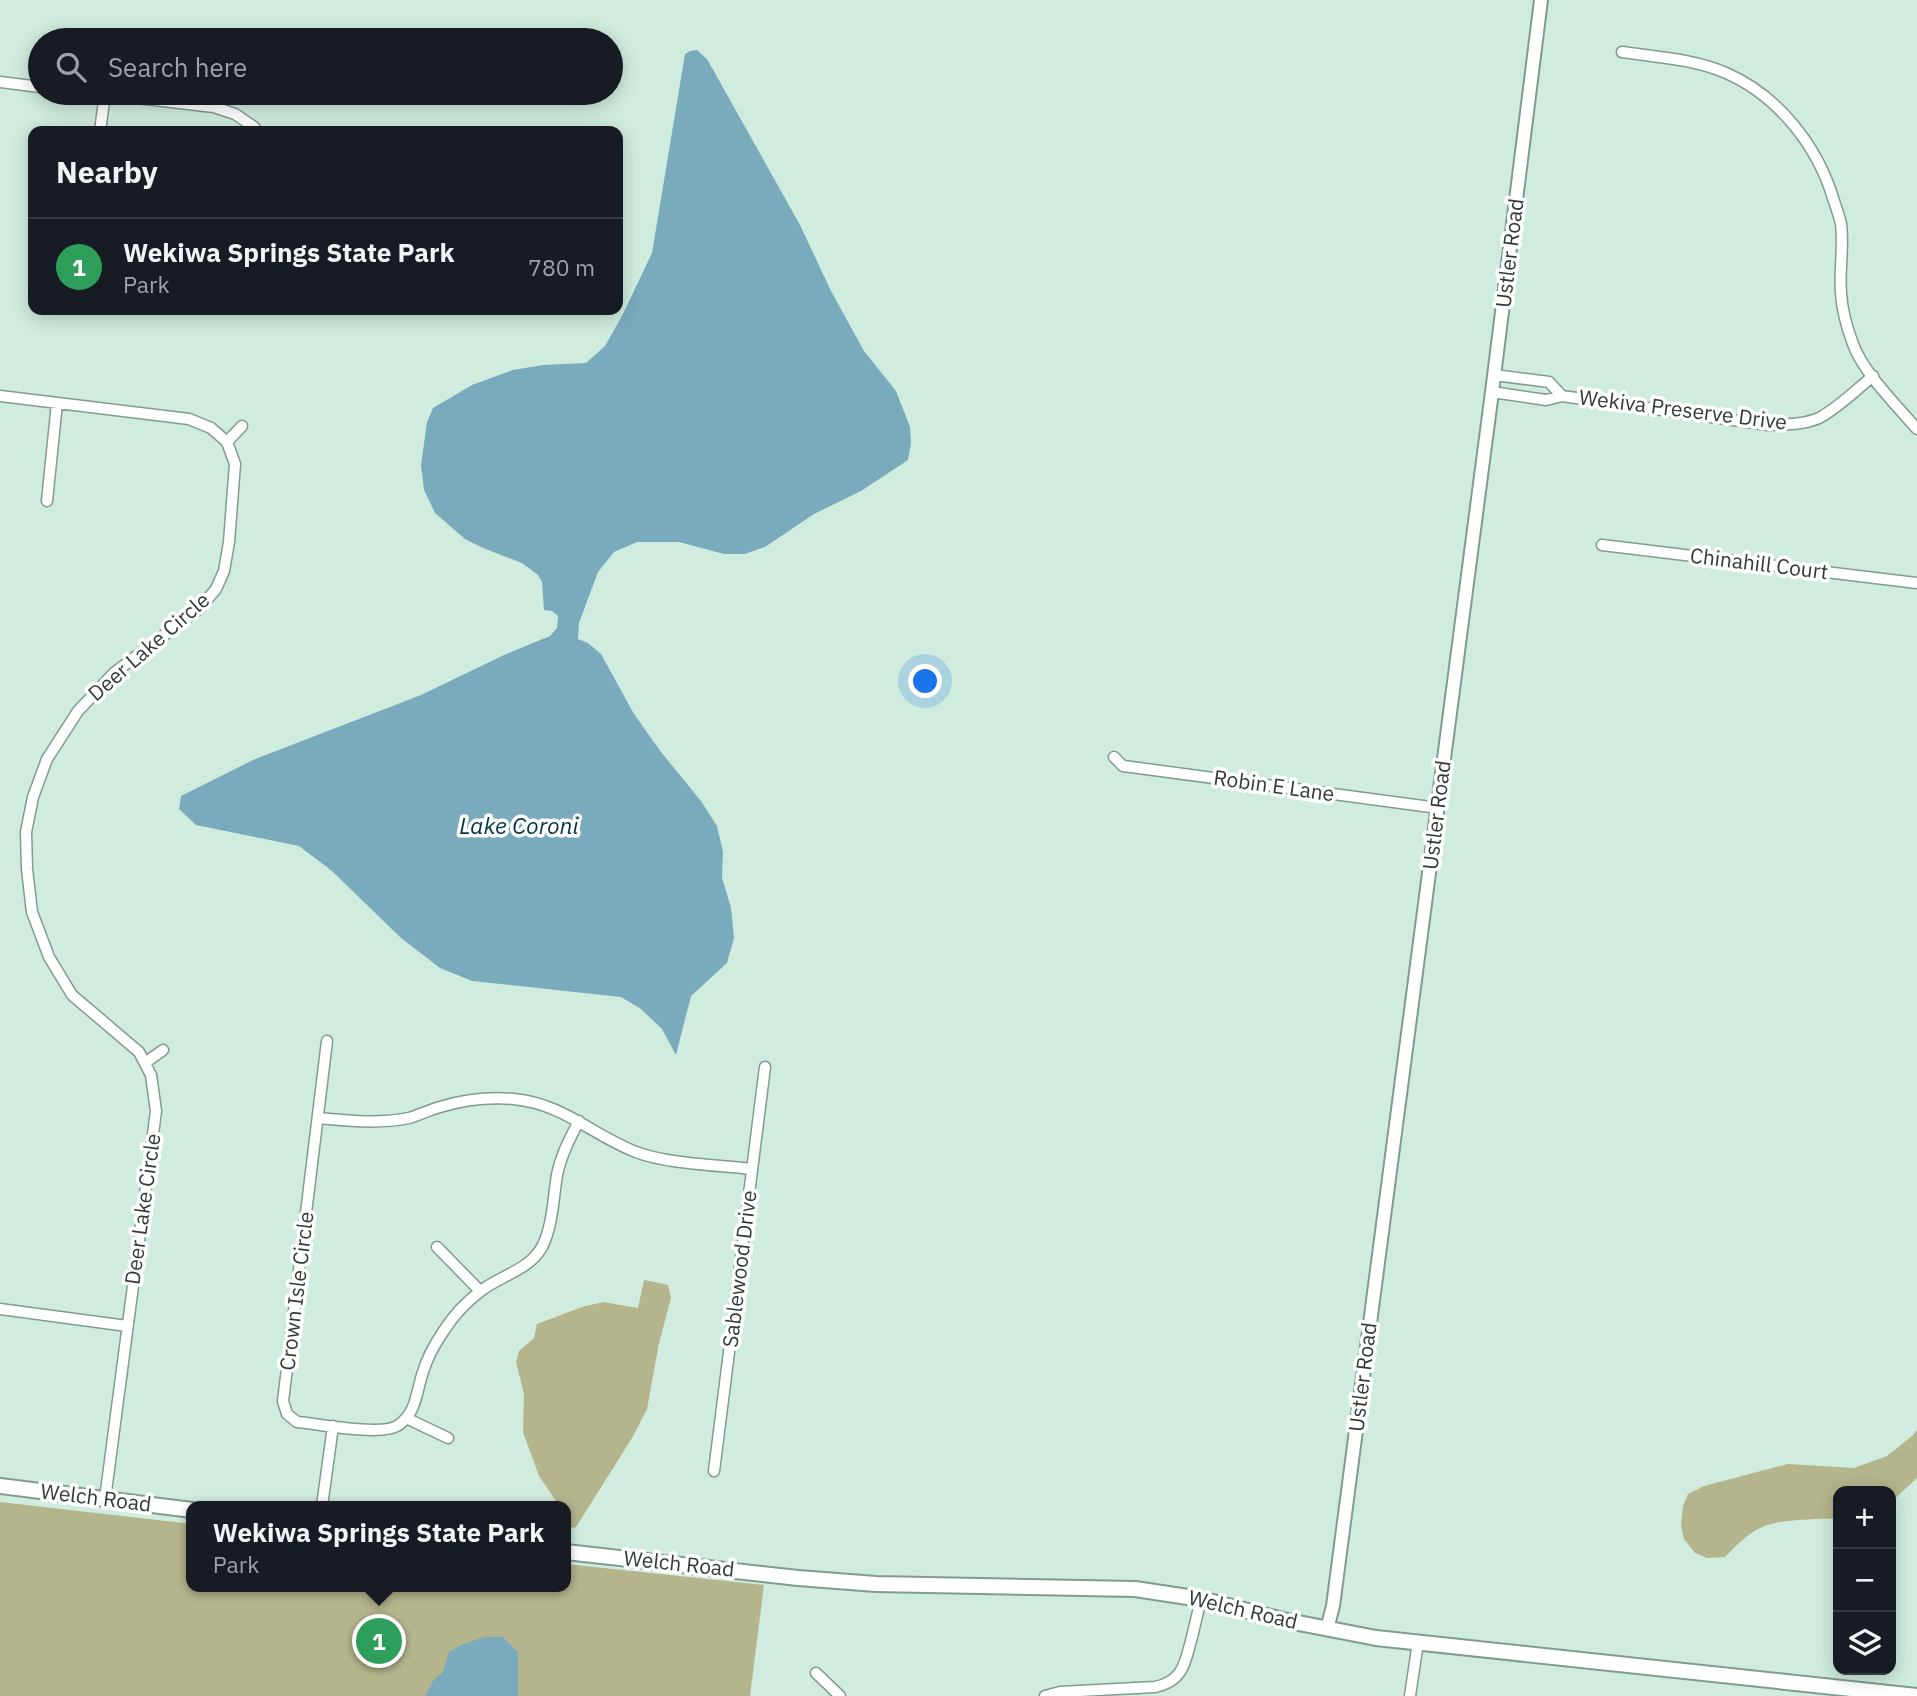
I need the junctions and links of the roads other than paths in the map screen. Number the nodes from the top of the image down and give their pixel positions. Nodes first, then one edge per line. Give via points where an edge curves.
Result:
1 (1541, 0) edge
2 (1622, 52) dead end
3 (0, 82) edge
4 (28, 85) edge
5 (99, 105) edge
6 (198, 105) edge
7 (100, 126) edge
8 (253, 126) edge
9 (1494, 375) junction
10 (1873, 376) junction
11 (1530, 380) junction
12 (1492, 392) junction
13 (0, 396) edge
14 (1562, 396) junction
15 (1528, 397) junction
16 (57, 403) junction
17 (242, 426) dead end
18 (1917, 429) edge
19 (228, 442) junction
20 (47, 501) dead end
21 (1602, 545) dead end
22 (1917, 583) edge
23 (1114, 757) dead end
24 (1438, 808) junction
25 (327, 1041) dead end
26 (163, 1050) dead end
27 (145, 1063) junction
28 (765, 1067) dead end
29 (318, 1118) junction
30 (579, 1121) junction
31 (752, 1169) junction
32 (437, 1247) dead end
33 (480, 1291) junction
34 (0, 1309) edge
35 (127, 1326) junction
36 (406, 1418) junction
37 (333, 1426) junction
38 (448, 1438) dead end
39 (714, 1471) dead end
40 (0, 1486) edge
41 (105, 1499) junction
42 (323, 1501) edge
43 (186, 1509) edge
44 (571, 1553) edge
45 (1201, 1599) junction
46 (1328, 1629) junction
47 (1418, 1642) junction
48 (816, 1673) dead end
49 (1889, 1694) edge
50 (1911, 1695) edge
51 (839, 1696) edge
52 (1045, 1696) edge
53 (1410, 1696) edge

1 - 9 street, Ustler Road
2 - 10 street via 1725,72 1752,86 1804,138 1825,176 1840,222 1844,318 1854,348
3 - 4 street
5 - 7 street
6 - 8 street via 235,114
9 - 11 street, Wekiva Preserve Drive
9 - 12 street, Ustler Road
10 - 14 street, Wekiva Preserve Drive via 1818,418 1798,424 1768,425
10 - 18 street
11 - 14 street, Wekiva Preserve Drive via 1549,382
11 - 15 street
12 - 15 street, Wekiva Preserve Drive
12 - 24 street, Ustler Road
13 - 16 street
14 - 15 street, Wekiva Preserve Drive via 1546,400
16 - 19 street via 189,419 212,428
16 - 20 street
17 - 19 street
19 - 27 street, Deer Lake Circle via 235,464 230,529 224,571 216,589 200,608 114,673 78,711 47,759 26,832 32,912 49,957 72,995 139,1052
21 - 22 street, Chinahill Court
23 - 24 street, Robin E Lane via 1131,767
24 - 46 street, Ustler Road
25 - 29 street, Crown Isle Circle
26 - 27 street
27 - 35 street, Deer Lake Circle via 156,1111
28 - 31 street, Sablewood Drive
29 - 30 street via 351,1122 409,1118 496,1098 534,1103
29 - 37 street, Crown Isle Circle via 283,1401 287,1414 297,1422
30 - 31 street via 636,1152
30 - 33 street via 557,1173 543,1245 534,1259
31 - 39 street, Sablewood Drive
32 - 33 street
33 - 36 street via 441,1334
34 - 35 street
35 - 41 street, Deer Lake Circle
36 - 37 street, Crown Isle Circle via 396,1427 382,1430
36 - 38 street
37 - 42 street
40 - 41 main road, Welch Road
41 - 43 main road, Welch Road
44 - 45 main road, Welch Road via 876,1584 1135,1589
45 - 46 main road, Welch Road
45 - 52 street via 1185,1663 1167,1685
46 - 47 main road, Welch Road
47 - 49 main road, Welch Road
47 - 53 street
48 - 51 street
49 - 50 main road, Welch Road

